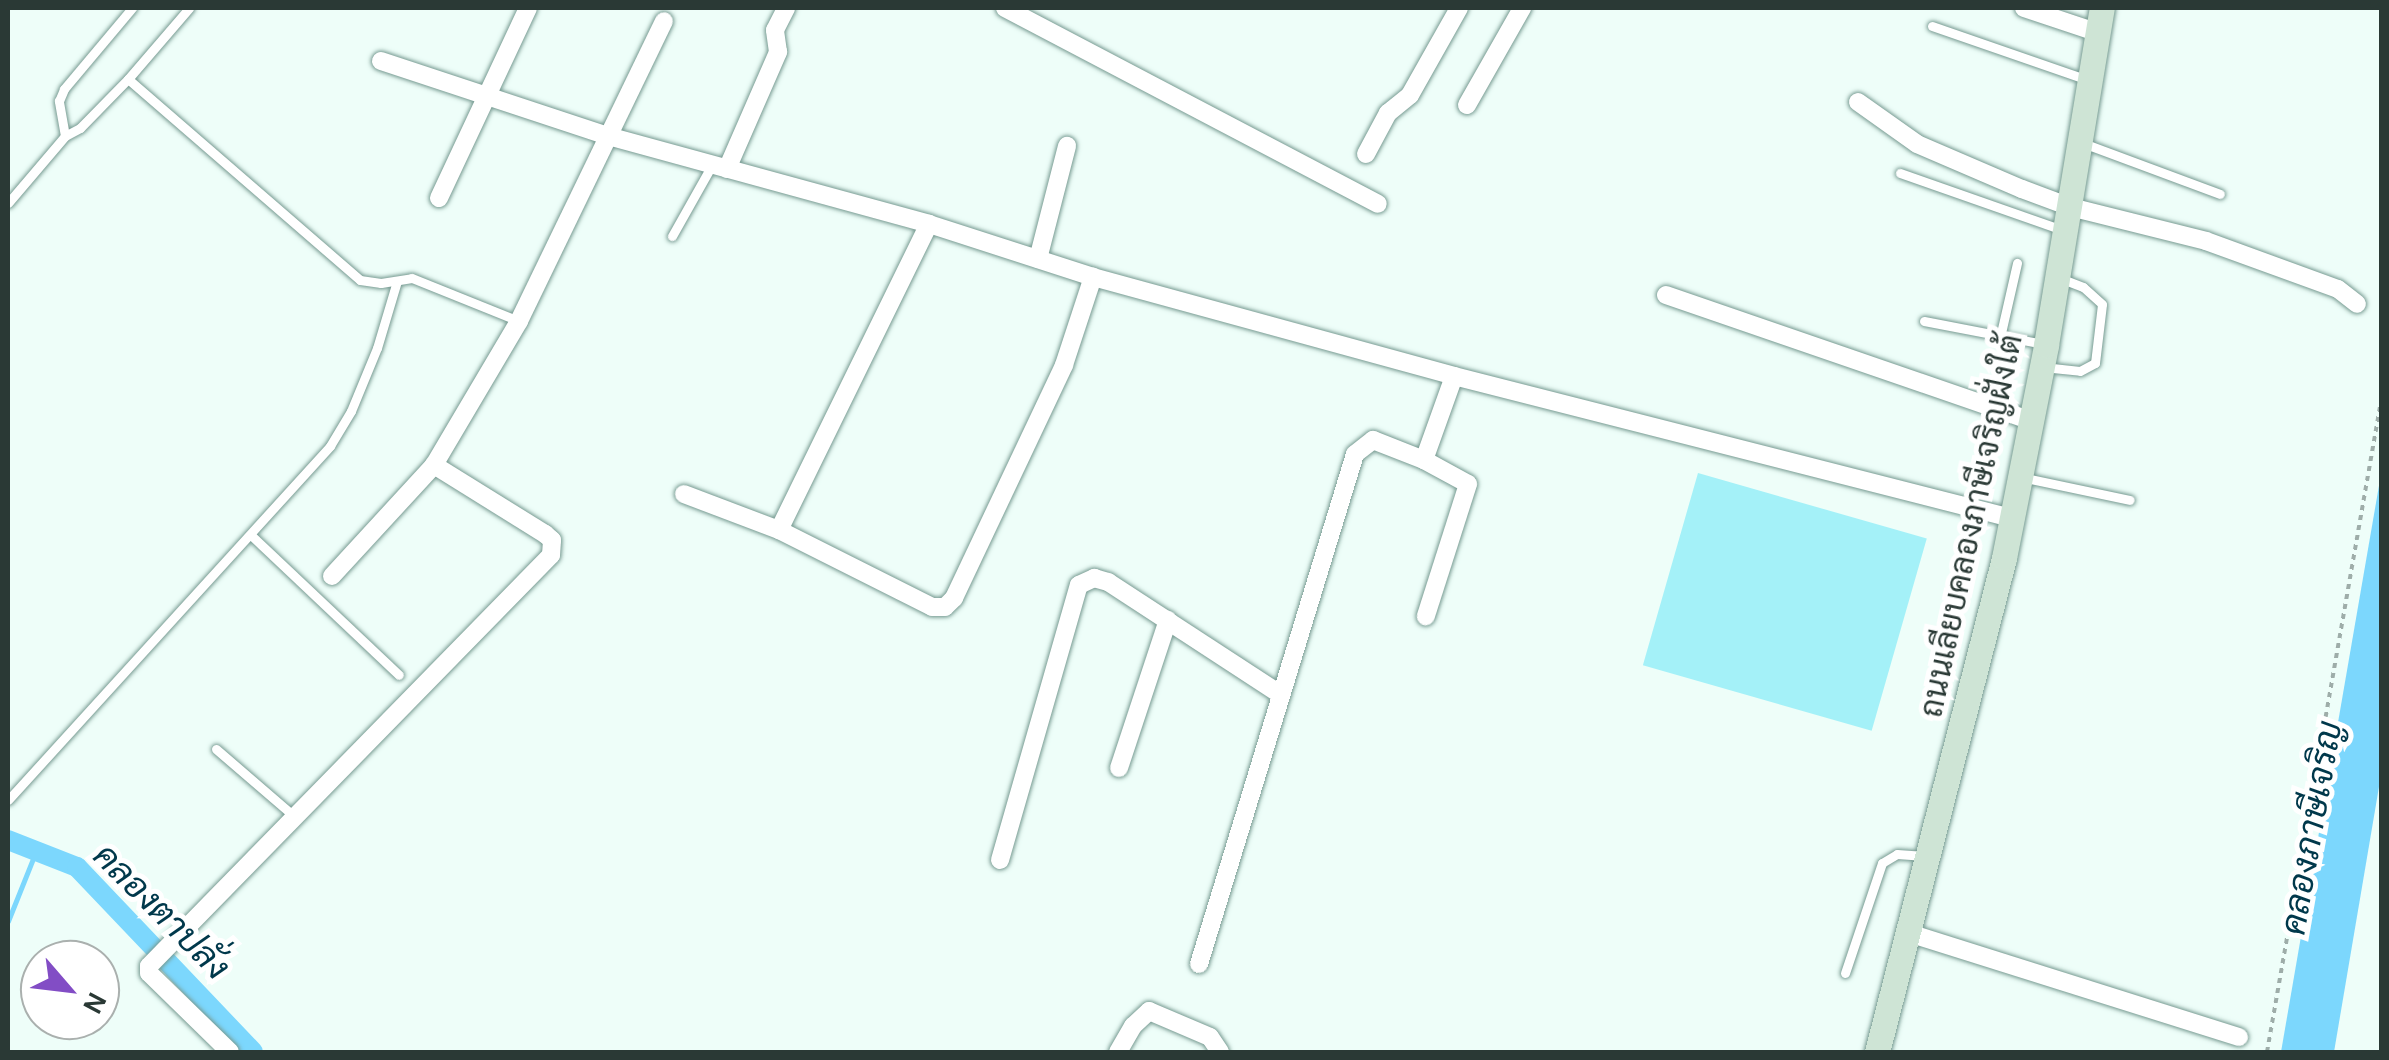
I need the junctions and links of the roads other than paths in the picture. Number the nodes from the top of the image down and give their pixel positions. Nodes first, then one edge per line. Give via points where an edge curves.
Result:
1 (132, 8) edge
2 (189, 8) edge
3 (528, 8) edge
4 (786, 8) edge
5 (1005, 8) edge
6 (1459, 8) edge
7 (1522, 8) edge
8 (2024, 8) edge
9 (2100, 20) edge
10 (664, 22) dead end
11 (1932, 26) dead end
12 (381, 62) dead end
13 (128, 79) junction
14 (2091, 81) junction
15 (487, 96) junction
16 (1858, 102) dead end
17 (1467, 105) dead end
18 (65, 136) junction
19 (608, 136) junction
20 (2080, 142) junction
21 (1067, 146) dead end
22 (1366, 154) dead end
23 (720, 167) junction
24 (1900, 174) dead end
25 (2220, 194) dead end
26 (439, 198) dead end
27 (8, 203) edge
28 (1378, 204) dead end
29 (2068, 219) junction
30 (928, 224) junction
31 (672, 236) dead end
32 (1038, 259) junction
33 (2016, 262) dead end
34 (1093, 276) junction
35 (2058, 277) junction
36 (397, 281) junction
37 (1666, 295) dead end
38 (2356, 304) dead end
39 (1924, 320) dead end
40 (518, 321) junction
41 (2000, 333) junction
42 (2043, 356) junction
43 (1454, 376) junction
44 (2031, 421) junction
45 (1424, 460) junction
46 (434, 464) junction
47 (2020, 476) junction
48 (684, 494) dead end
49 (2130, 500) dead end
50 (2011, 518) junction
51 (779, 530) junction
52 (252, 536) junction
53 (332, 576) dead end
54 (1426, 616) dead end
55 (1168, 620) junction
56 (400, 675) dead end
57 (1280, 694) junction
58 (216, 749) dead end
59 (1119, 768) dead end
60 (8, 800) edge
61 (295, 817) junction
62 (1928, 856) junction
63 (1000, 860) dead end
64 (1908, 933) junction
65 (1198, 964) dead end
66 (1845, 974) dead end
67 (2239, 1038) dead end
68 (230, 1052) edge
69 (1118, 1052) edge
70 (1220, 1052) edge
71 (1877, 1052) edge

1 - 18 lane via 64,89 59,102
2 - 13 lane
3 - 15 street
4 - 23 street via 775,30 778,52
5 - 28 street
6 - 22 street via 1410,96 1388,113
7 - 17 street
8 - 9 street
9 - 14 street, ถนนเลียบคลองภาษีเจริญฝั่งใต้
10 - 19 street
11 - 14 lane
12 - 15 street
13 - 18 lane
13 - 36 lane via 360,280
14 - 20 street, ถนนเลียบคลองภาษีเจริญฝั่งใต้
15 - 19 street
15 - 26 street
16 - 29 street via 1917,144
18 - 27 lane
19 - 23 street
19 - 40 street
20 - 25 lane
20 - 29 street, ถนนเลียบคลองภาษีเจริญฝั่งใต้
21 - 32 street
23 - 30 street
23 - 31 lane
24 - 29 lane
29 - 35 street, ถนนเลียบคลองภาษีเจริญฝั่งใต้
29 - 38 street via 2206,241 2338,289
30 - 32 street
30 - 51 street
32 - 34 street
33 - 41 lane
34 - 43 street
34 - 51 street via 1064,365 945,607 932,607
35 - 42 street, ถนนเลียบคลองภาษีเจริญฝั่งใต้
35 - 42 lane via 2102,304 2095,362 2089,369
36 - 40 lane via 412,278
36 - 52 lane via 351,411 330,446
37 - 44 street
39 - 41 lane
40 - 46 street
41 - 42 lane
42 - 44 street, ถนนเลียบคลองภาษีเจริญฝั่งใต้
43 - 45 street
43 - 50 street
44 - 47 street, ถนนเลียบคลองภาษีเจริญฝั่งใต้
45 - 54 street via 1468,484
45 - 57 street via 1374,440 1356,454
46 - 53 street
46 - 61 street via 546,534 551,555
47 - 49 lane
47 - 50 street, ถนนเลียบคลองภาษีเจริญฝั่งใต้
48 - 51 street
50 - 62 street, ถนนเลียบคลองภาษีเจริญฝั่งใต้
52 - 56 lane
52 - 60 lane
55 - 57 street
55 - 59 street
55 - 63 street via 1108,582 1094,578 1079,585
57 - 65 street
58 - 61 lane
61 - 68 street via 149,966
62 - 64 street, ถนนเลียบคลองภาษีเจริญฝั่งใต้
62 - 66 lane via 1897,854 1882,863
64 - 67 street
64 - 71 street, ถนนเลียบคลองภาษีเจริญฝั่งใต้
69 - 70 street via 1149,1011 1210,1037

